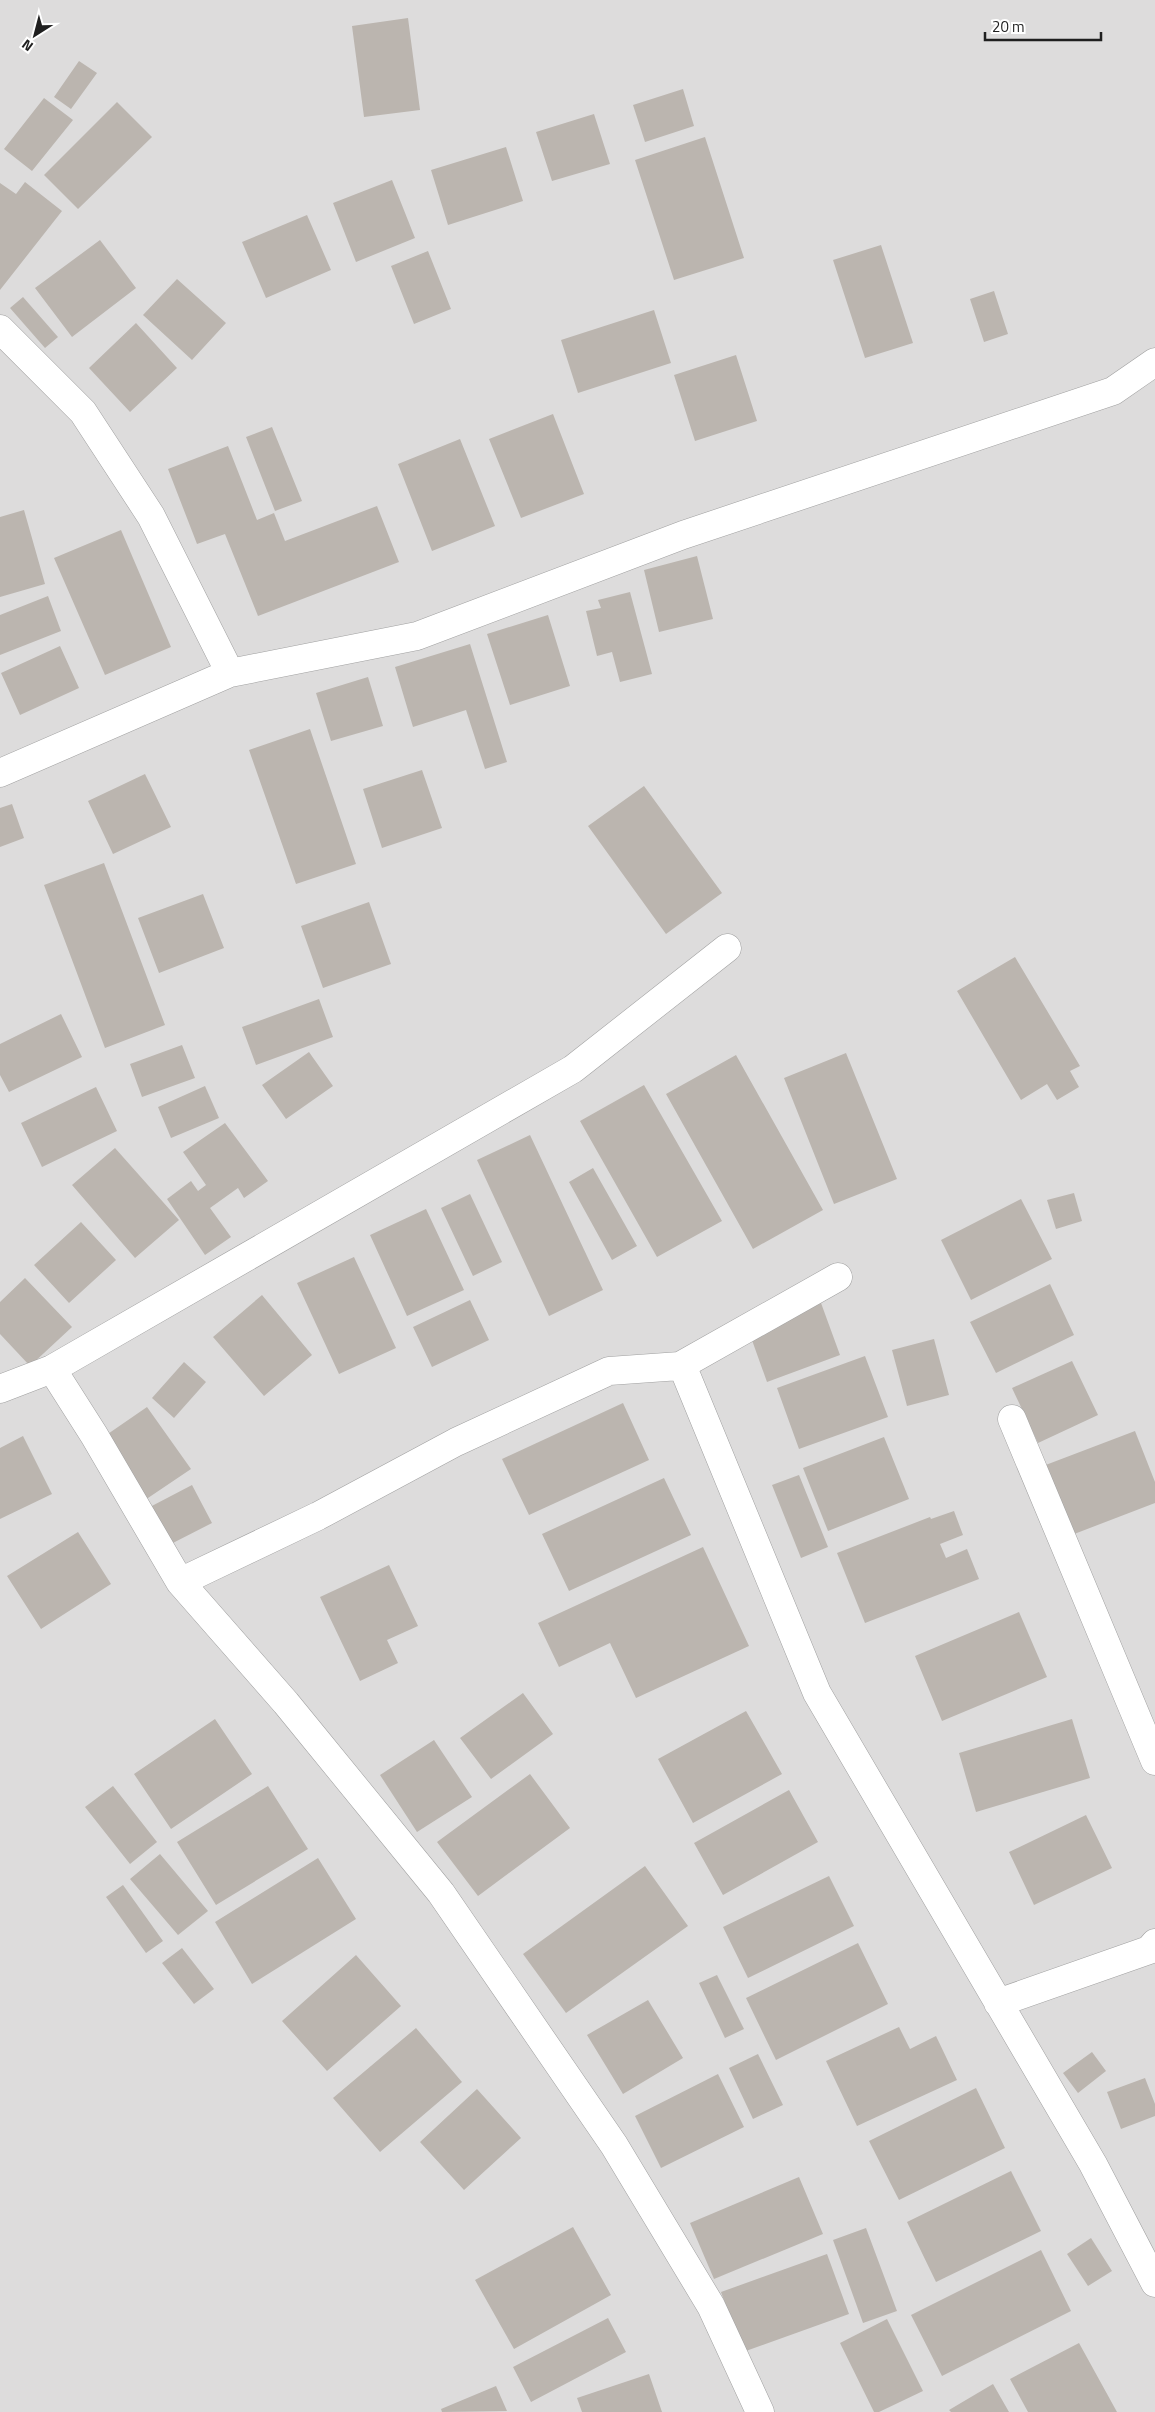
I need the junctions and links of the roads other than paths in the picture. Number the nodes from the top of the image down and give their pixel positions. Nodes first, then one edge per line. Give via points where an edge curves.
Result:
1 (0, 330) edge
2 (1155, 362) edge
3 (230, 673) junction
4 (0, 773) edge
5 (728, 948) dead end
6 (838, 1277) dead end
7 (682, 1365) junction
8 (52, 1369) junction
9 (0, 1389) edge
10 (1012, 1419) dead end
11 (180, 1582) junction
12 (1155, 1761) edge
13 (1155, 1943) edge
14 (998, 2003) junction
15 (1155, 2283) edge
16 (760, 2412) edge

1 - 3 street via 83,412 151,516
2 - 3 street via 1113,392 683,535 417,636
3 - 4 street
5 - 8 street via 573,1069
6 - 7 street
7 - 11 street via 609,1371 456,1442 318,1516
7 - 14 street via 817,1693
8 - 9 street
8 - 11 street
10 - 12 street
11 - 16 street via 286,1703 441,1893 614,2144 711,2306
13 - 14 street via 1149,1950
14 - 15 street via 1093,2164

